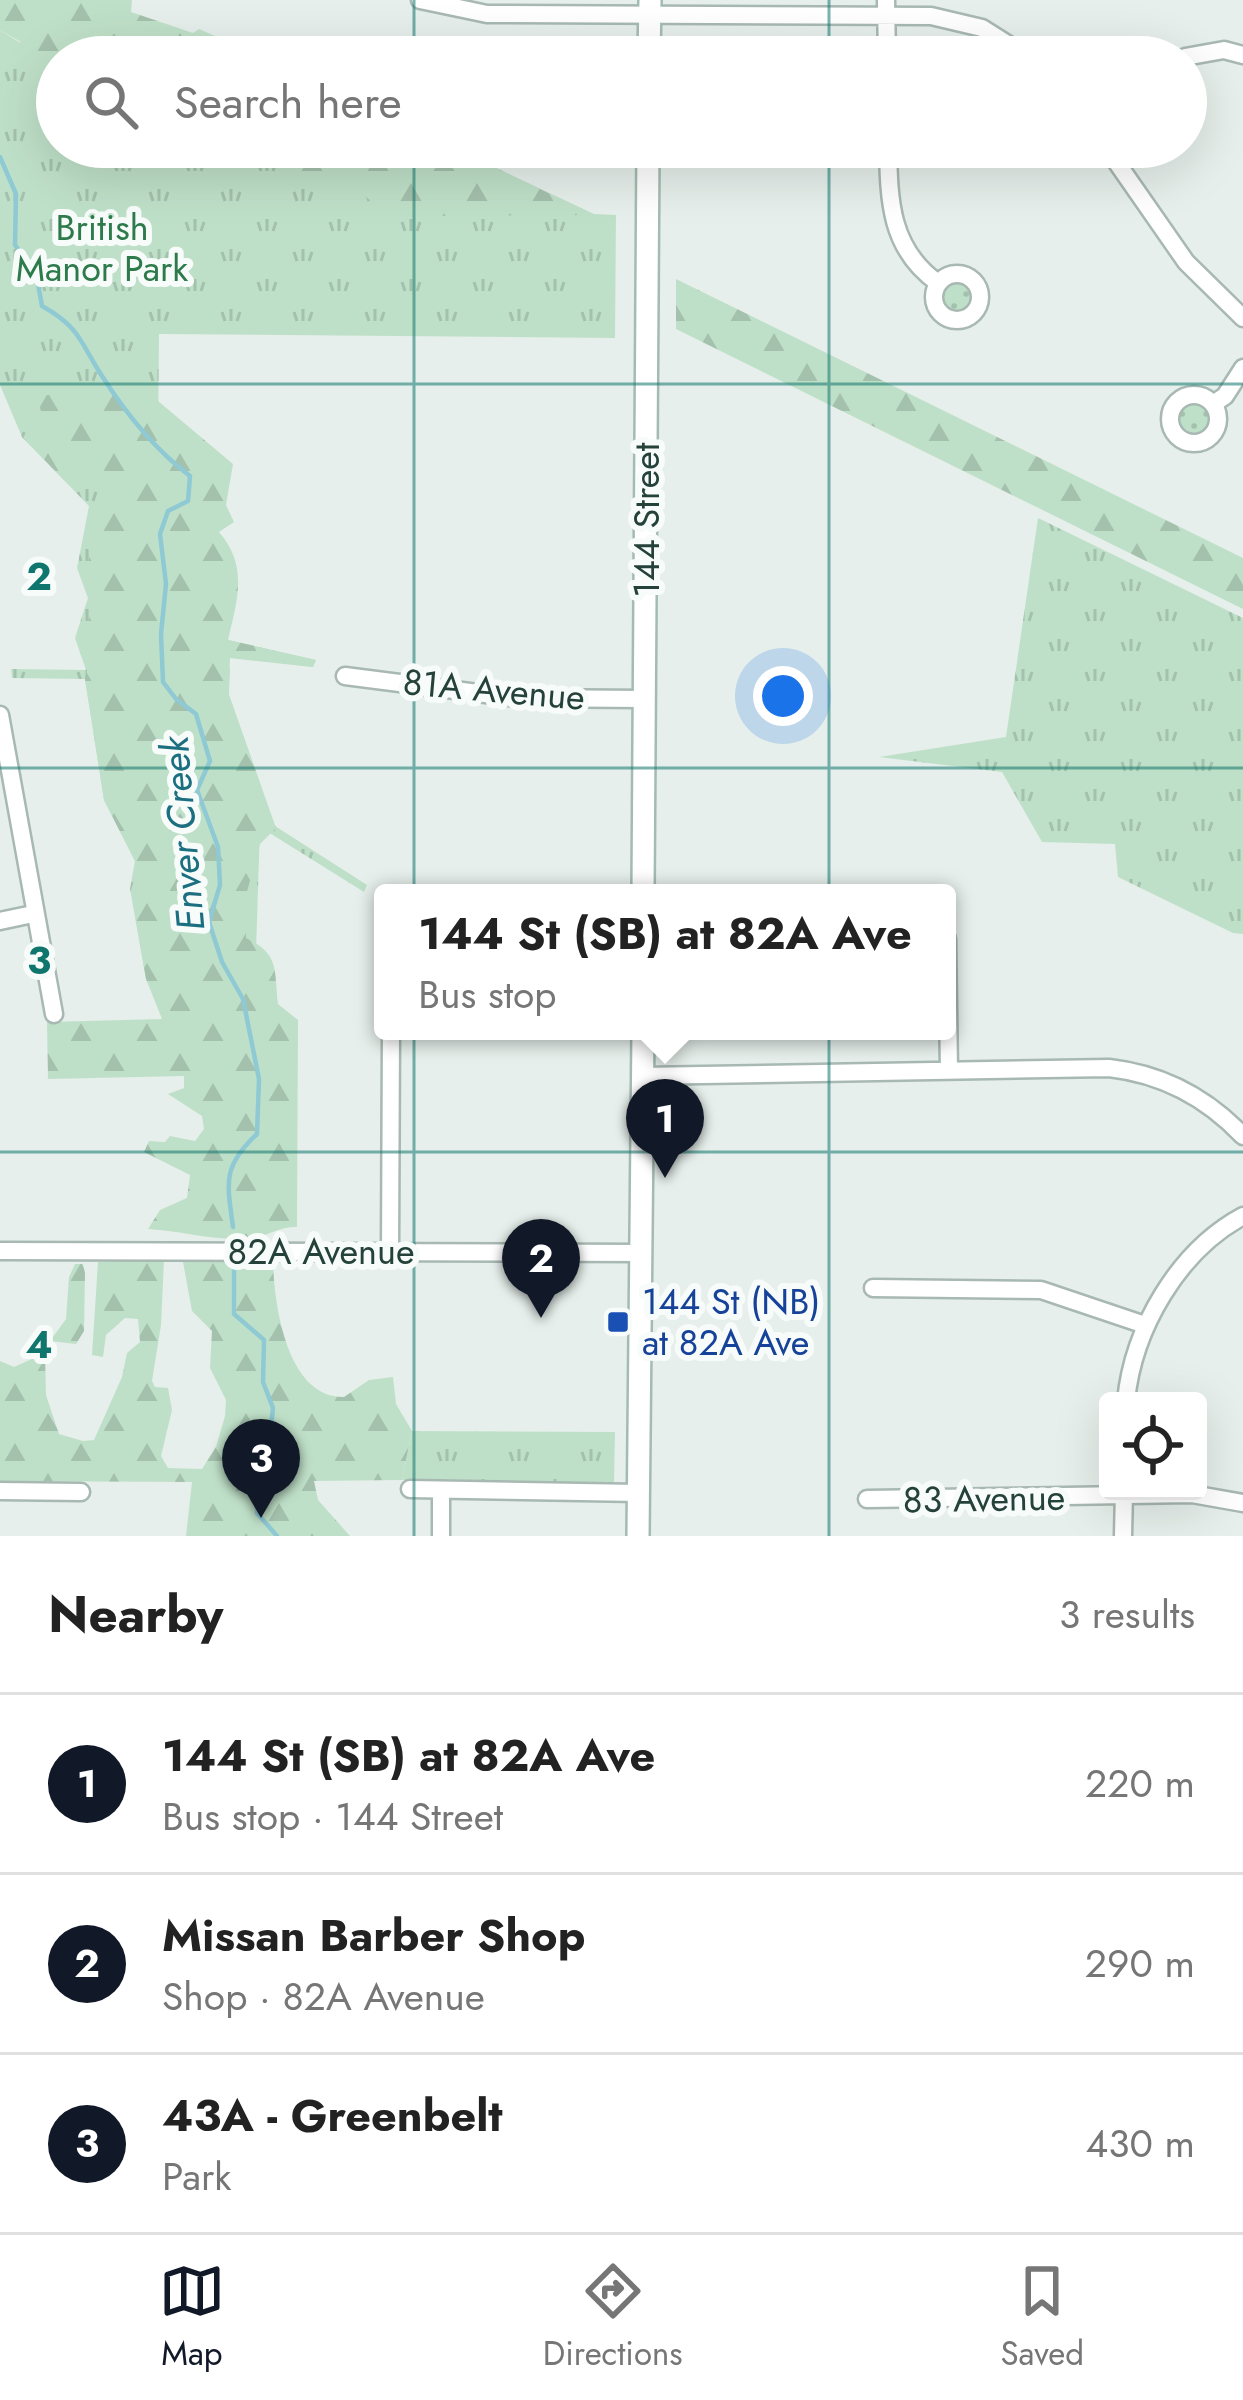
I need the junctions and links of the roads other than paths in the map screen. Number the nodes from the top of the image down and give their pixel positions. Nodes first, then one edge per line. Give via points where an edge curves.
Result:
1 (420, 0) edge
2 (886, 8) edge
3 (650, 9) edge
4 (1000, 36) edge
5 (1207, 53) edge
6 (1243, 55) edge
7 (648, 168) edge
8 (888, 168) edge
9 (1121, 168) edge
10 (938, 283) dead end
11 (1243, 318) edge
12 (1243, 368) edge
13 (1213, 404) dead end
14 (345, 676) dead end
15 (644, 699) junction
16 (0, 715) edge
17 (643, 884) edge
18 (33, 914) junction
19 (0, 920) edge
20 (53, 1014) dead end
21 (392, 1040) edge
22 (643, 1040) edge
23 (949, 1040) edge
24 (949, 1070) junction
25 (642, 1076) junction
26 (1243, 1136) edge
27 (1243, 1216) edge
28 (0, 1251) edge
29 (390, 1252) junction
30 (642, 1253) junction
31 (873, 1288) dead end
32 (1145, 1325) junction
33 (1128, 1392) edge
34 (410, 1489) dead end
35 (0, 1491) edge
36 (440, 1491) junction
37 (81, 1492) dead end
38 (639, 1493) junction
39 (1099, 1494) edge
40 (1207, 1495) edge
41 (867, 1499) dead end
42 (1124, 1500) edge
43 (1243, 1503) edge
44 (441, 1536) edge
45 (638, 1536) edge
46 (1123, 1536) edge

1 - 3 street via 487,14
2 - 3 street
2 - 4 street
5 - 6 street
7 - 15 main road, 144 Street
8 - 10 street via 897,234
9 - 11 street via 1186,262
12 - 13 street
14 - 15 street, 81A Avenue via 517,698
15 - 17 main road, 144 Street
16 - 18 street
18 - 19 street
18 - 20 street
21 - 29 street
22 - 25 main road
23 - 24 street
24 - 25 street
24 - 26 street via 1124,1070 1192,1094
25 - 30 main road
27 - 32 street via 1181,1268
28 - 29 street, 82A Avenue
29 - 30 street, 82A Avenue
30 - 38 main road
31 - 32 street via 1041,1290
32 - 33 street
34 - 36 street
35 - 37 street
36 - 38 street
36 - 44 street
38 - 45 main road
39 - 41 street, 83 Avenue
40 - 43 street, 83 Avenue
42 - 46 street

